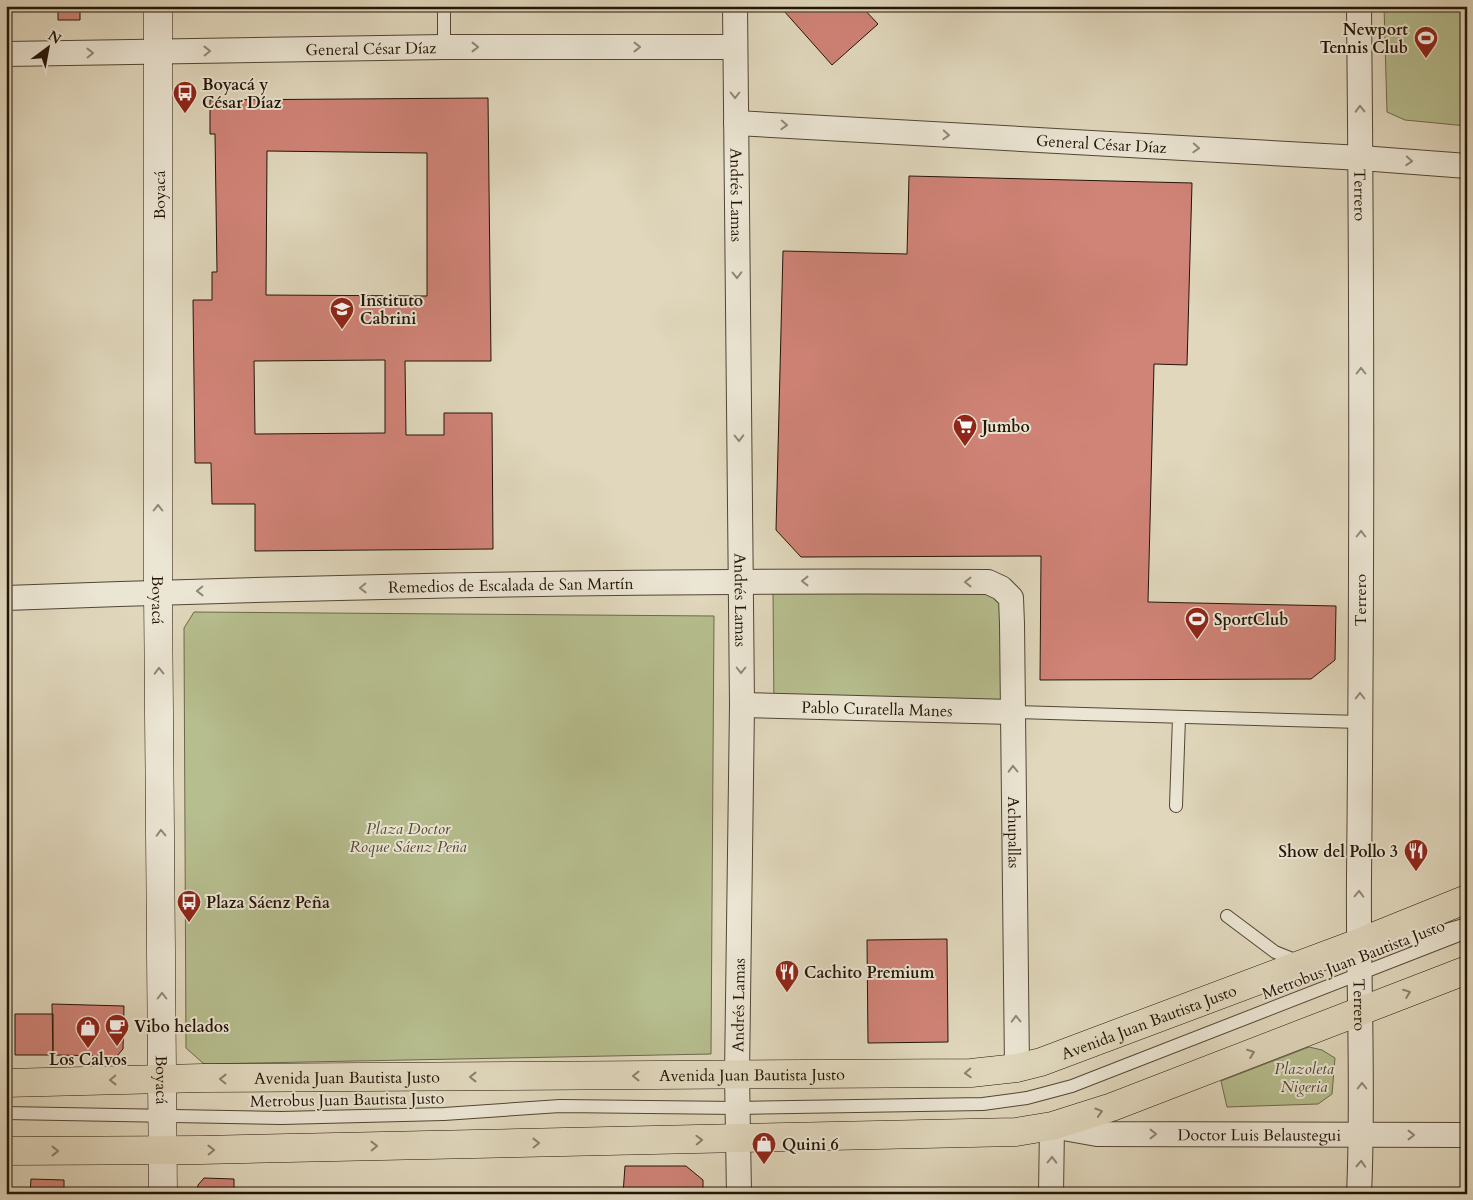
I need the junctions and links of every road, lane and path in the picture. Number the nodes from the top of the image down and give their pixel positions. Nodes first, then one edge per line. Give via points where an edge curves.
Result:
1 (158, 6) edge
2 (444, 6) edge
3 (735, 6) edge
4 (1359, 6) edge
5 (444, 47) junction
6 (735, 47) junction
7 (159, 52) junction
8 (6, 54) edge
9 (736, 123) junction
10 (1361, 158) junction
11 (1467, 166) edge
12 (741, 581) junction
13 (158, 592) junction
14 (6, 598) edge
15 (1011, 598) joint
16 (742, 705) junction
17 (1012, 712) junction
18 (1179, 717) junction
19 (1360, 722) junction
20 (1176, 806) dead end
21 (1467, 899) edge
22 (1227, 916) dead end
23 (1467, 924) edge
24 (1467, 932) edge
25 (1358, 942) junction
26 (1302, 963) junction
27 (1467, 970) edge
28 (1359, 973) junction
29 (1362, 1010) junction
30 (1017, 1068) junction
31 (737, 1076) junction
32 (162, 1080) junction
33 (6, 1082) edge
34 (737, 1108) junction
35 (6, 1113) edge
36 (162, 1115) junction
37 (1052, 1126) junction
38 (1362, 1135) junction
39 (1467, 1135) edge
40 (739, 1138) junction
41 (162, 1150) junction
42 (6, 1151) edge
43 (163, 1194) edge
44 (739, 1194) edge
45 (1051, 1194) edge
46 (1359, 1194) edge

1 - 7 street, Boyacá
2 - 5 lane
3 - 6 street, Andrés Lamas
10 -> 4 street, Terrero
5 -> 6 street, General César Díaz
7 -> 5 street, General César Díaz
6 -> 9 street, Andrés Lamas
8 -> 7 street, General César Díaz
13 -> 7 street, Boyacá
9 -> 10 street, General César Díaz
9 -> 12 street, Andrés Lamas
10 -> 11 street, General César Díaz
19 -> 10 street, Terrero
12 -> 13 street, Remedios de Escalada de San Martín
15 -> 12 street, Remedios de Escalada de San Martín via 988,582
12 -> 16 street, Andrés Lamas
13 - 14 street, Remedios de Escalada de San Martín
32 -> 13 street, Boyacá
15 - 17 street, Achupallas
16 - 17 street, Pablo Curatella Manes
16 - 31 street, Andrés Lamas
17 - 18 lane
30 -> 17 street, Achupallas
18 - 19 lane
18 - 20 lane
25 -> 19 street, Terrero
21 - 25 main road, Avenida Juan Bautista Justo
22 - 26 lane via 1275,952
23 - 25 lane, Metrobus Juan Bautista Justo via 1415,939
24 - 28 lane, Metrobus Juan Bautista Justo
25 - 26 main road, Avenida Juan Bautista Justo
25 - 28 street, Terrero
26 - 30 main road, Avenida Juan Bautista Justo via 1041,1062
29 -> 27 main road
28 - 29 street, Terrero
28 - 34 lane, Metrobus Juan Bautista Justo via 1072,1086 1037,1096 983,1104
37 -> 29 main road via 1112,1107
38 -> 29 street, Terrero
30 -> 31 main road, Avenida Juan Bautista Justo via 971,1073
31 -> 32 main road, Avenida Juan Bautista Justo
31 - 34 street, Andrés Lamas
32 -> 33 main road, Avenida Juan Bautista Justo
32 - 36 street, Boyacá
34 - 36 lane, Metrobus Juan Bautista Justo via 560,1106 435,1114 281,1118
34 - 40 street, Andrés Lamas
35 - 36 lane, Metrobus Juan Bautista Justo
36 - 41 street, Boyacá
37 -> 38 street, Doctor Luis Belaustegui via 1097,1134
37 - 40 main road via 975,1135
45 -> 37 street
38 -> 39 street, Doctor Luis Belaustegui
46 -> 38 street, Terrero
41 -> 40 main road
40 - 44 street, Andrés Lamas
42 -> 41 main road
41 - 43 street, Boyacá

